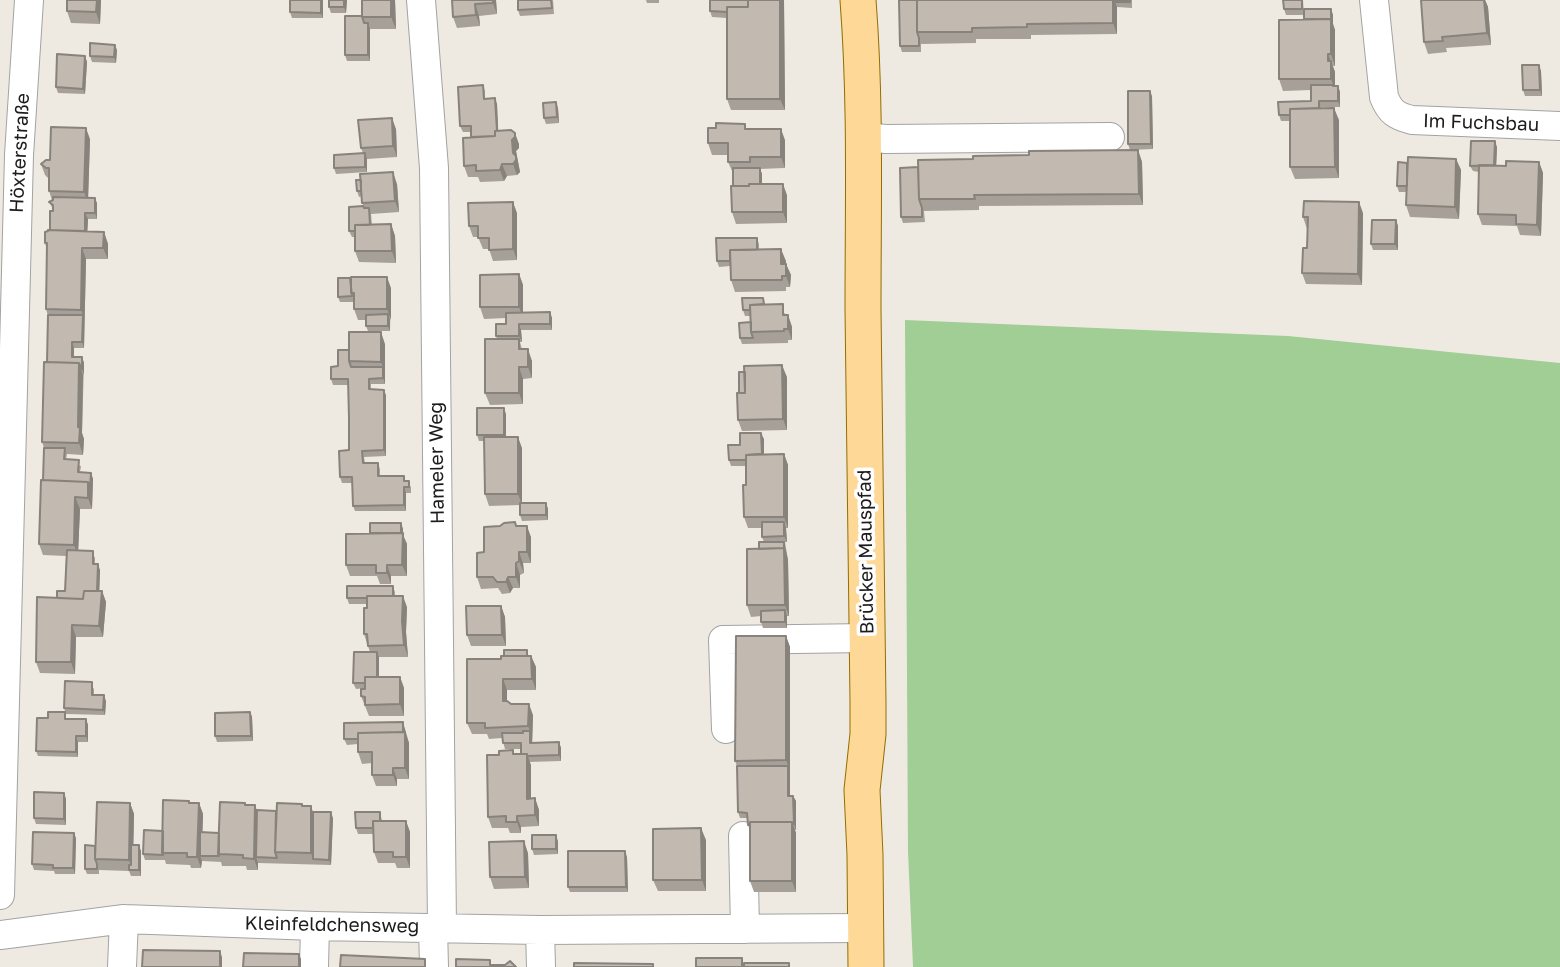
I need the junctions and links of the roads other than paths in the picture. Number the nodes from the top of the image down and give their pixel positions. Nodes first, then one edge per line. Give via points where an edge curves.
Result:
1 (29, 0) edge
2 (421, 0) edge
3 (858, 0) edge
4 (1374, 0) edge
5 (1560, 126) edge
6 (1110, 136) dead end
7 (864, 137) junction
8 (10, 154) edge
9 (867, 638) junction
10 (726, 729) dead end
11 (743, 836) dead end
12 (0, 895) edge
13 (130, 919) junction
14 (315, 926) junction
15 (438, 927) junction
16 (866, 928) junction
17 (745, 929) junction
18 (540, 930) junction
19 (0, 935) edge
20 (122, 967) edge
21 (135, 967) edge
22 (314, 967) edge
23 (434, 967) edge
24 (541, 967) edge
25 (866, 967) edge

1 - 8 street, Höxterstraße
2 - 15 street, Hameler Weg via 434,168
3 - 7 main road, Brücker Mauspfad
4 - 5 street, Im Fuchsbau via 1384,97 1399,117
6 - 7 street
7 - 9 main road, Brücker Mauspfad
8 - 12 street, Höxterstraße
9 - 10 street via 723,640
9 - 16 main road, Brücker Mauspfad via 868,734 862,790
11 - 17 street
13 - 14 street, Kleinfeldchensweg
13 - 19 street, Kleinfeldchensweg
13 - 20 street
13 - 21 street
14 - 15 street, Kleinfeldchensweg
14 - 22 street
15 - 18 street, Kleinfeldchensweg
15 - 23 street, Hameler Weg
16 - 17 street, Kleinfeldchensweg
16 - 25 main road, Brücker Mauspfad
17 - 18 street, Kleinfeldchensweg
18 - 24 street

